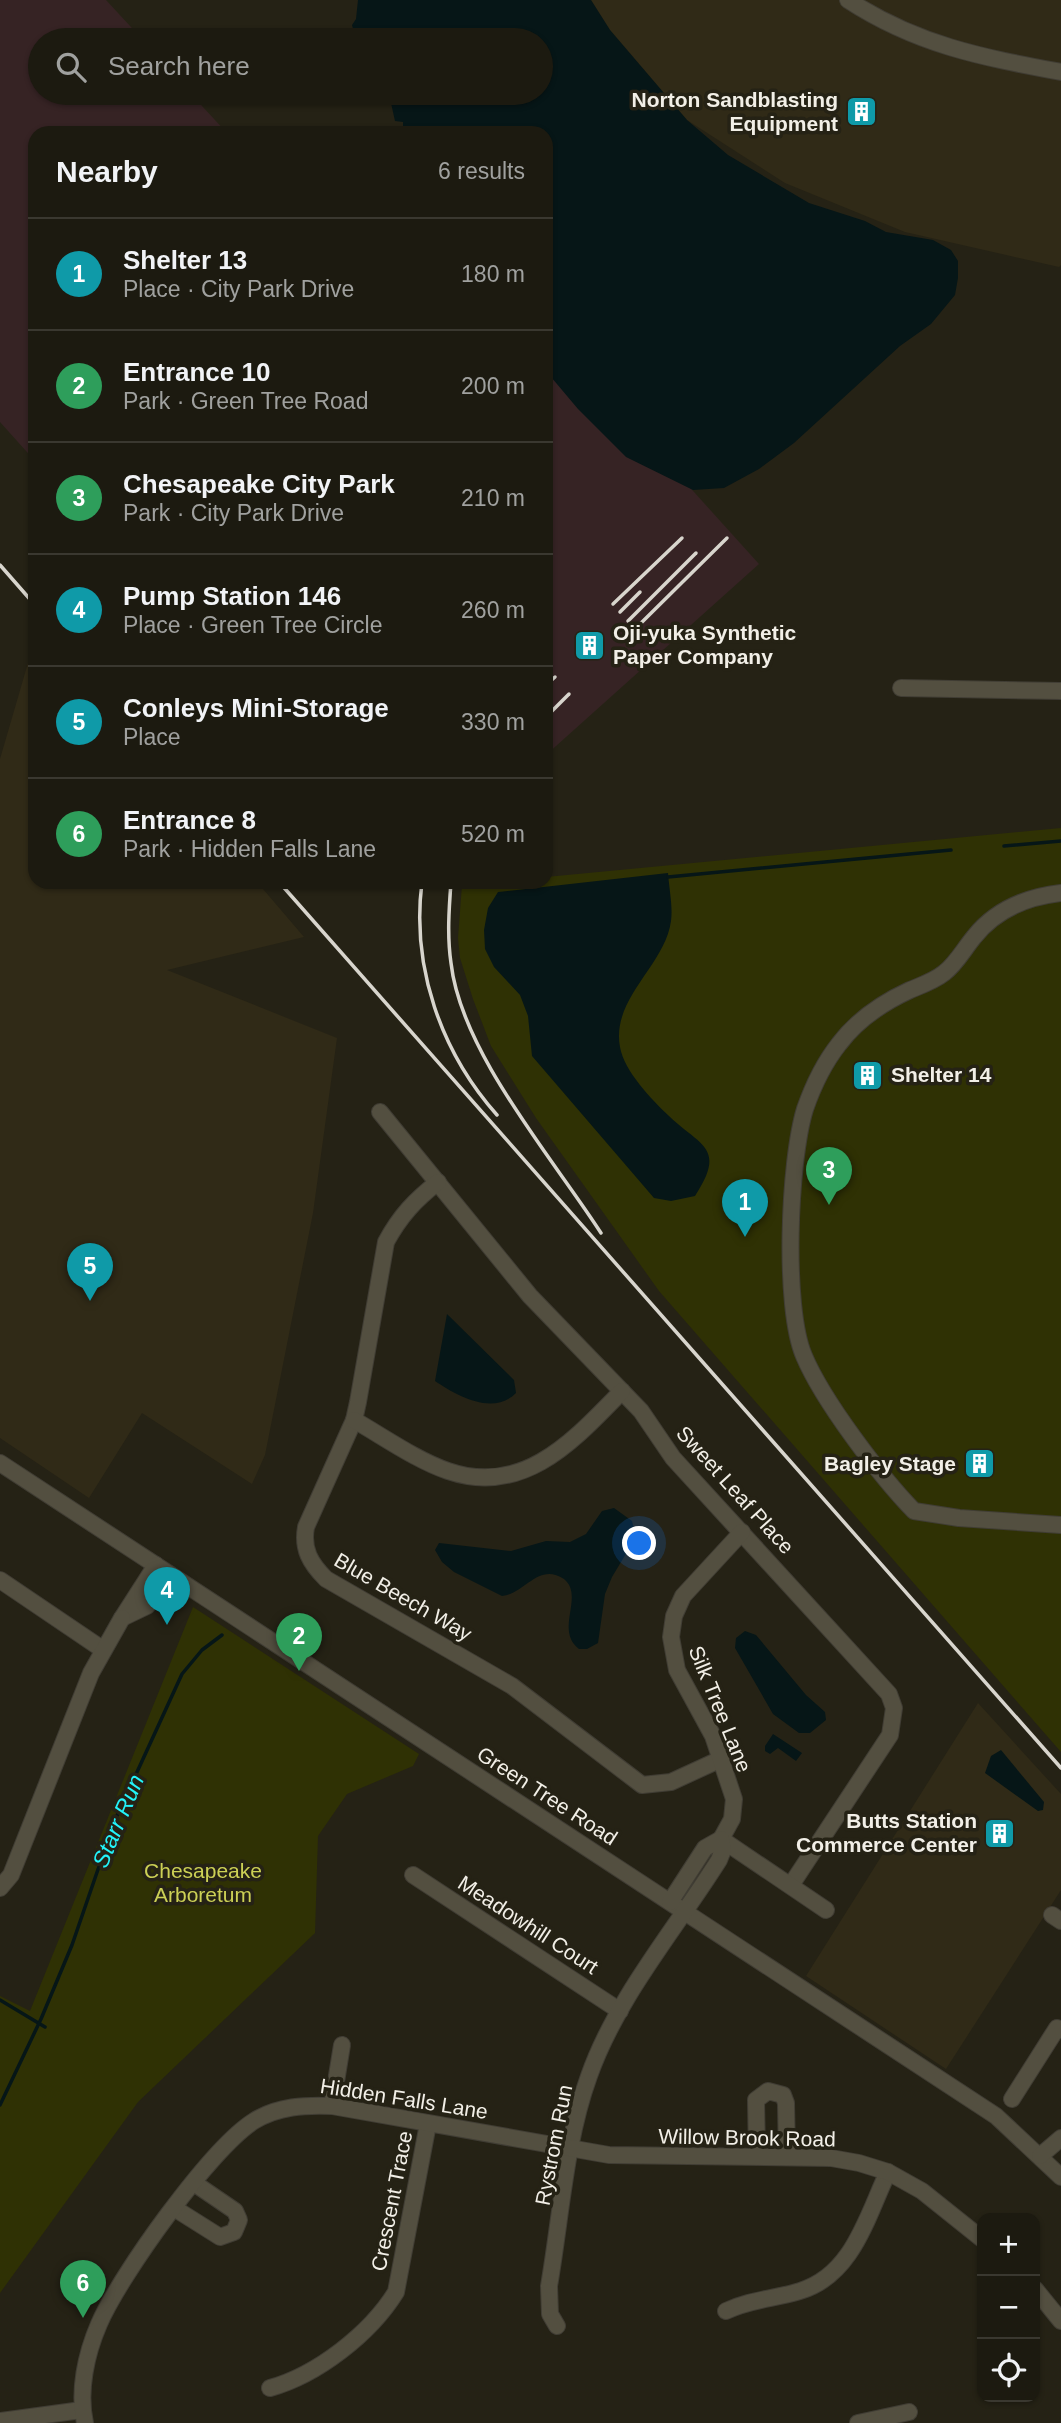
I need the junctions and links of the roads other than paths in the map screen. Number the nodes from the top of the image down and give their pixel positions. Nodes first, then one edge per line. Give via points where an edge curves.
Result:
1 (848, 0) edge
2 (1061, 72) edge
3 (901, 688) dead end
4 (1061, 691) edge
5 (1061, 893) edge
6 (380, 1112) dead end
7 (438, 1182) junction
8 (622, 1391) junction
9 (354, 1420) junction
10 (0, 1463) edge
11 (1061, 1525) edge
12 (742, 1532) junction
13 (162, 1569) junction
14 (0, 1580) edge
15 (102, 1649) junction
16 (721, 1759) junction
17 (721, 1839) junction
18 (413, 1875) dead end
19 (791, 1885) junction
20 (0, 1888) edge
21 (670, 1902) junction
22 (826, 1910) dead end
23 (686, 1912) junction
24 (620, 2011) junction
25 (1061, 2030) edge
26 (342, 2045) dead end
27 (1012, 2099) dead end
28 (332, 2106) junction
29 (428, 2124) junction
30 (1061, 2138) edge
31 (572, 2147) junction
32 (757, 2155) junction
33 (787, 2156) junction
34 (1040, 2156) junction
35 (1058, 2170) edge
36 (888, 2172) junction
37 (194, 2183) junction
38 (174, 2208) junction
39 (977, 2235) edge
40 (1040, 2295) edge
41 (726, 2311) dead end
42 (1061, 2321) edge
43 (557, 2326) dead end
44 (270, 2388) dead end
45 (909, 2412) dead end
46 (84, 2416) edge
47 (0, 2421) edge
48 (858, 2423) edge

1 - 2 street via 897,30 931,43
3 - 4 street
5 - 11 street via 1024,900 999,913 947,971 887,1003 839,1043 805,1110 798,1148 792,1275 797,1337 820,1386 914,1511
6 - 7 street, Sweet Leaf Place
7 - 8 street, Sweet Leaf Place via 530,1296
7 - 9 street, Blue Beech Way via 413,1202 386,1242
8 - 9 street via 552,1458 497,1478 447,1471
8 - 12 street, Sweet Leaf Place via 673,1458
9 - 16 street, Blue Beech Way via 305,1534 307,1556 326,1579 512,1686 642,1784 671,1782
10 - 13 street, Green Tree Road
12 - 16 street, Silk Tree Lane via 683,1595 671,1637 677,1670
12 - 19 street, Sweet Leaf Place via 880,1682 894,1708 890,1735
13 - 15 street
13 - 21 street, Green Tree Road
14 - 15 street
15 - 20 street via 11,1875
16 - 17 street, Silk Tree Lane via 734,1809
17 - 19 street
17 - 21 street, Silk Tree Lane via 705,1848
17 - 23 street, Silk Tree Lane via 719,1860
18 - 24 street, Meadowhill Court
19 - 22 street
21 - 23 street, Green Tree Road
23 - 24 street, Rystrom Run
23 - 34 street, Green Tree Road via 996,2116
24 - 31 street, Rystrom Run via 589,2076
25 - 27 street via 1057,2028
26 - 28 street
28 - 29 street, Hidden Falls Lane
28 - 37 street, Hidden Falls Lane via 306,2105 256,2119 235,2134
29 - 31 street, Hidden Falls Lane
29 - 44 street, Crescent Trace via 401,2271 389,2302 317,2370
30 - 34 street
31 - 32 street, Willow Brook Road via 648,2157
31 - 43 street, Rystrom Run via 548,2300
32 - 33 street, Willow Brook Road
32 - 33 street via 756,2099 768,2091 783,2095 786,2103
33 - 36 street, Willow Brook Road via 831,2158
34 - 35 street, Green Tree Road
36 - 39 street, Willow Brook Road via 922,2191
36 - 41 street via 855,2245 836,2270 800,2291 761,2297
37 - 38 street, Hidden Falls Lane
37 - 38 street via 235,2211 239,2221 234,2232 220,2237
38 - 46 street, Hidden Falls Lane via 99,2323 88,2360
40 - 42 street
45 - 48 street
46 - 47 street

